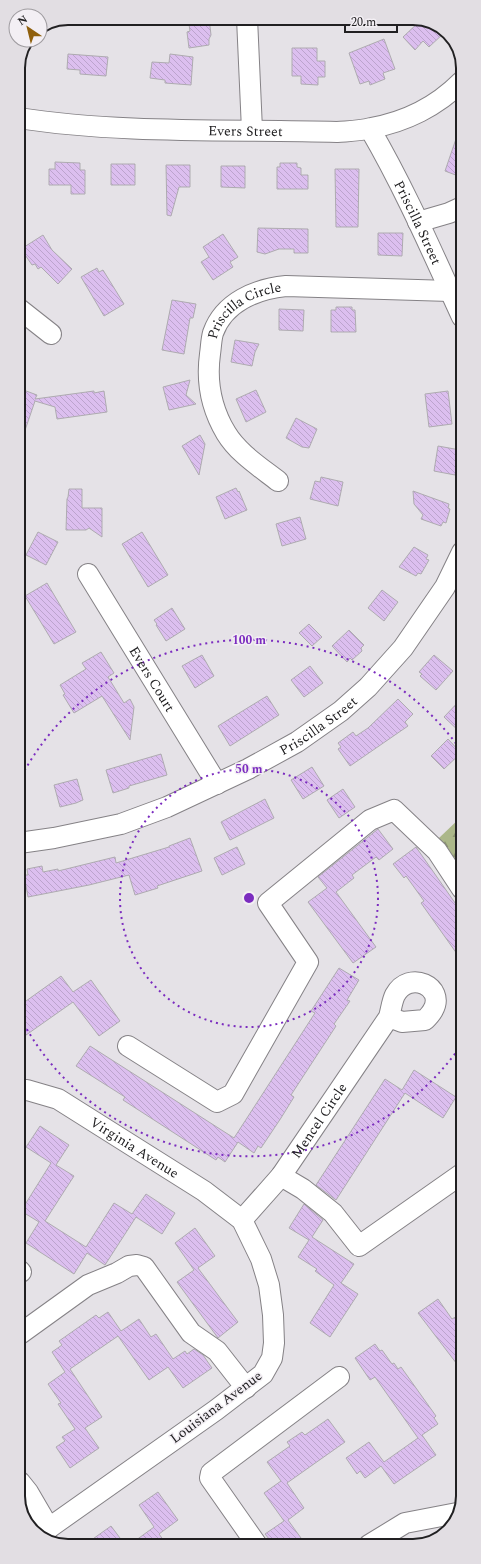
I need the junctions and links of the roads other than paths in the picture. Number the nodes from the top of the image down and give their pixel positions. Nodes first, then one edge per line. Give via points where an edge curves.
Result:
1 (247, 25) edge
2 (456, 86) edge
3 (25, 119) edge
4 (370, 129) junction
5 (252, 130) junction
6 (456, 210) edge
7 (418, 222) junction
8 (450, 291) junction
9 (456, 304) edge
10 (25, 314) edge
11 (51, 334) dead end
12 (278, 481) dead end
13 (456, 564) edge
14 (88, 574) dead end
15 (217, 784) junction
16 (25, 842) edge
17 (456, 880) edge
18 (389, 1017) dead end
19 (128, 1046) dead end
20 (25, 1090) edge
21 (281, 1176) junction
22 (456, 1178) edge
23 (242, 1220) junction
24 (25, 1330) edge
25 (339, 1377) dead end
26 (246, 1388) junction
27 (25, 1488) edge
28 (452, 1515) edge
29 (44, 1531) edge
30 (44, 1532) edge
31 (253, 1539) edge
32 (379, 1539) edge

1 - 5 street
2 - 4 street, Evers Street via 438,101 412,116
3 - 5 street, Evers Street via 117,128
4 - 5 street, Evers Street via 337,132
4 - 7 street, Priscilla Street
6 - 7 street
7 - 8 street, Priscilla Street
8 - 9 street, Priscilla Street
8 - 12 street, Priscilla Circle via 286,286 256,292 227,310 213,334 208,368 212,401 226,433 237,448
10 - 11 street
13 - 15 street, Priscilla Street via 445,587 407,642 368,687 341,711 297,742
14 - 15 street, Evers Court
15 - 16 street, Priscilla Street via 121,824
17 - 19 street via 437,851 394,810 370,820 268,903 308,962 233,1094 217,1102
18 - 21 street, Mencel Circle
20 - 23 street, Virginia Avenue via 58,1099 204,1191
21 - 22 street via 303,1189 333,1213 359,1246
21 - 23 street, Mencel Circle
23 - 26 street, Louisiana Avenue via 261,1259 269,1285 274,1344 272,1358 263,1374
24 - 26 street via 88,1285 129,1266 137,1265 144,1267 191,1333 217,1351
25 - 31 street via 211,1473 210,1478
26 - 30 street, Louisiana Avenue
27 - 29 street
28 - 32 street via 405,1523

